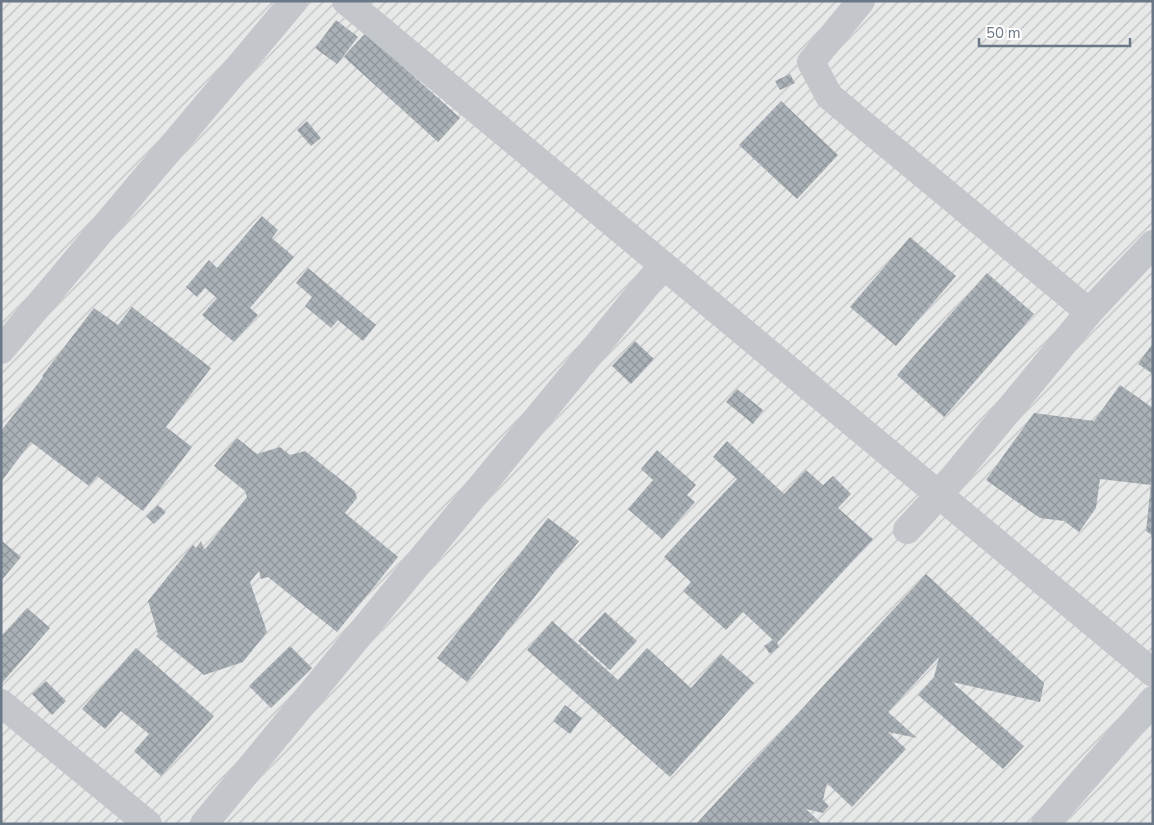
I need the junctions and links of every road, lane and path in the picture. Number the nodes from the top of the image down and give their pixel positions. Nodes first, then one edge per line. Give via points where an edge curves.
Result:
1 (294, 1) edge
2 (346, 1) edge
3 (861, 1) edge
4 (1153, 244) edge
5 (663, 265) junction
6 (1089, 312) junction
7 (1, 350) edge
8 (939, 495) junction
9 (907, 530) dead end
10 (1153, 673) edge
11 (1153, 700) edge
12 (1, 703) edge
13 (148, 824) edge
14 (204, 824) edge
15 (1045, 824) edge

1 - 7 lane
2 - 5 lane
3 - 6 lane via 811,62 829,96
4 - 6 lane
5 - 8 lane
5 - 14 lane
6 - 8 lane
8 - 9 lane
8 - 10 lane
11 - 15 lane
12 - 13 lane

